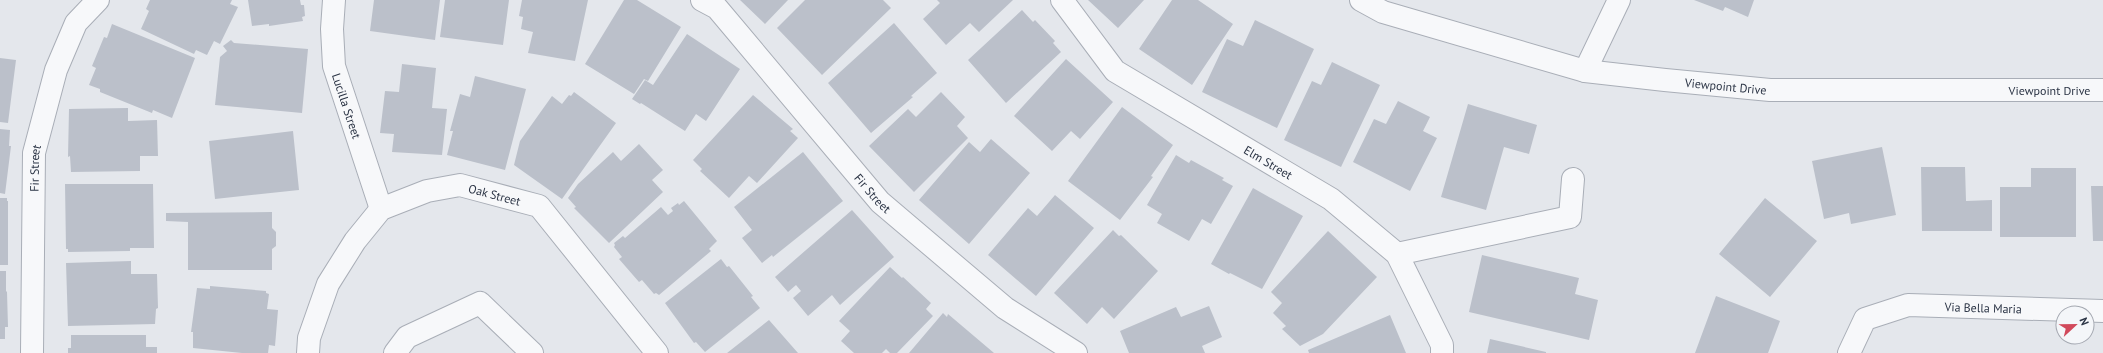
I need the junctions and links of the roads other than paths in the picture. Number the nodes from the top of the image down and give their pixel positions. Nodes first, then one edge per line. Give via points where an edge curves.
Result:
1 (98, 0) edge
2 (334, 0) edge
3 (702, 0) edge
4 (1062, 0) edge
5 (1361, 0) edge
6 (1619, 0) edge
7 (1585, 71) junction
8 (2103, 90) edge
9 (1573, 179) dead end
10 (381, 209) junction
11 (1397, 254) junction
12 (2103, 311) edge
13 (32, 353) edge
14 (308, 353) edge
15 (395, 353) edge
16 (532, 353) edge
17 (657, 353) edge
18 (1076, 353) edge
19 (1442, 353) edge
20 (1849, 353) edge

1 - 13 street, Fir Street via 76,23 56,70 34,153
2 - 10 street, Lucilla Street via 334,66
3 - 18 street, Fir Street via 717,8 880,202 1005,308
4 - 11 street, Elm Street via 1115,71 1331,199
5 - 7 street, Viewpoint Drive via 1384,12
6 - 7 street
7 - 8 street, Viewpoint Drive via 1770,90
9 - 11 street via 1570,217
10 - 14 street, Oak Street via 354,242 328,284 309,338
10 - 17 street, Oak Street via 427,191 460,185 539,206
11 - 19 street, Elm Street via 1442,345
12 - 20 street, Via Bella Maria via 1908,305 1865,319
15 - 16 street via 407,337 480,303

